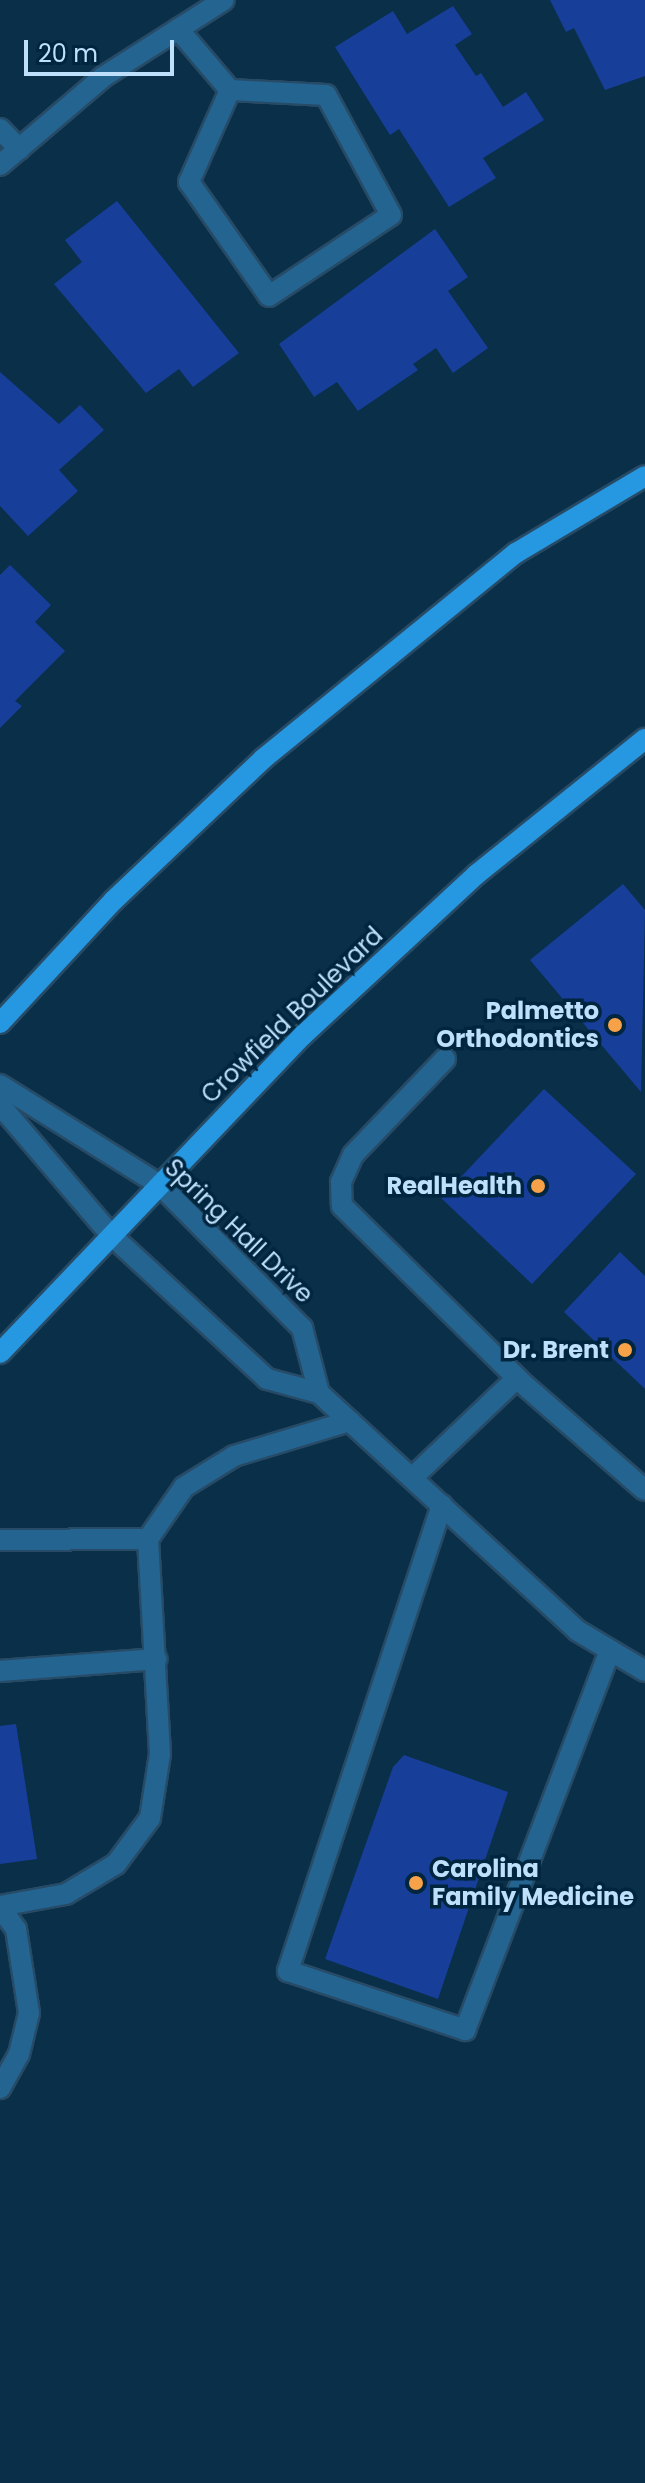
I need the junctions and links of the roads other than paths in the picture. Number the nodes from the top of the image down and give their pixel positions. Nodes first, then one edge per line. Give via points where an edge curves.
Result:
1 (224, 0) edge
2 (178, 29) junction
3 (230, 90) junction
4 (0, 129) edge
5 (19, 149) junction
6 (0, 165) edge
7 (645, 476) edge
8 (645, 739) edge
9 (0, 1023) edge
10 (445, 1059) dead end
11 (0, 1085) edge
12 (0, 1105) edge
13 (160, 1185) junction
14 (111, 1235) junction
15 (0, 1353) edge
16 (517, 1378) junction
17 (319, 1393) junction
18 (350, 1421) junction
19 (412, 1478) junction
20 (645, 1490) edge
21 (442, 1505) junction
22 (148, 1539) junction
23 (0, 1540) edge
24 (610, 1651) junction
25 (157, 1659) junction
26 (0, 1671) edge
27 (645, 1671) edge
28 (0, 1907) edge
29 (0, 2088) edge

1 - 2 street
2 - 3 street
2 - 5 street via 103,77
3 - 3 street via 189,182 269,296 391,215 326,95
4 - 5 street
5 - 6 street
7 - 9 main road via 516,553 263,759 114,900
8 - 13 main road, Crowfield Boulevard via 477,874 302,1036
10 - 16 street via 353,1155 339,1195 350,1219
11 - 13 street, Spring Hall Drive
12 - 14 street
13 - 14 main road, Crowfield Boulevard
13 - 17 street, Spring Hall Drive via 302,1328
14 - 15 main road, Crowfield Boulevard
14 - 17 street via 267,1379
16 - 19 street
16 - 20 street
17 - 18 street
18 - 19 street
18 - 22 street via 234,1456 184,1487
19 - 21 street
21 - 24 street via 578,1631
21 - 24 street via 288,1971 465,2030
22 - 23 street
22 - 25 street
24 - 27 street
25 - 26 street
25 - 28 street via 160,1754 150,1818 116,1864 66,1894
28 - 29 street via 16,1929 29,2013 19,2054

